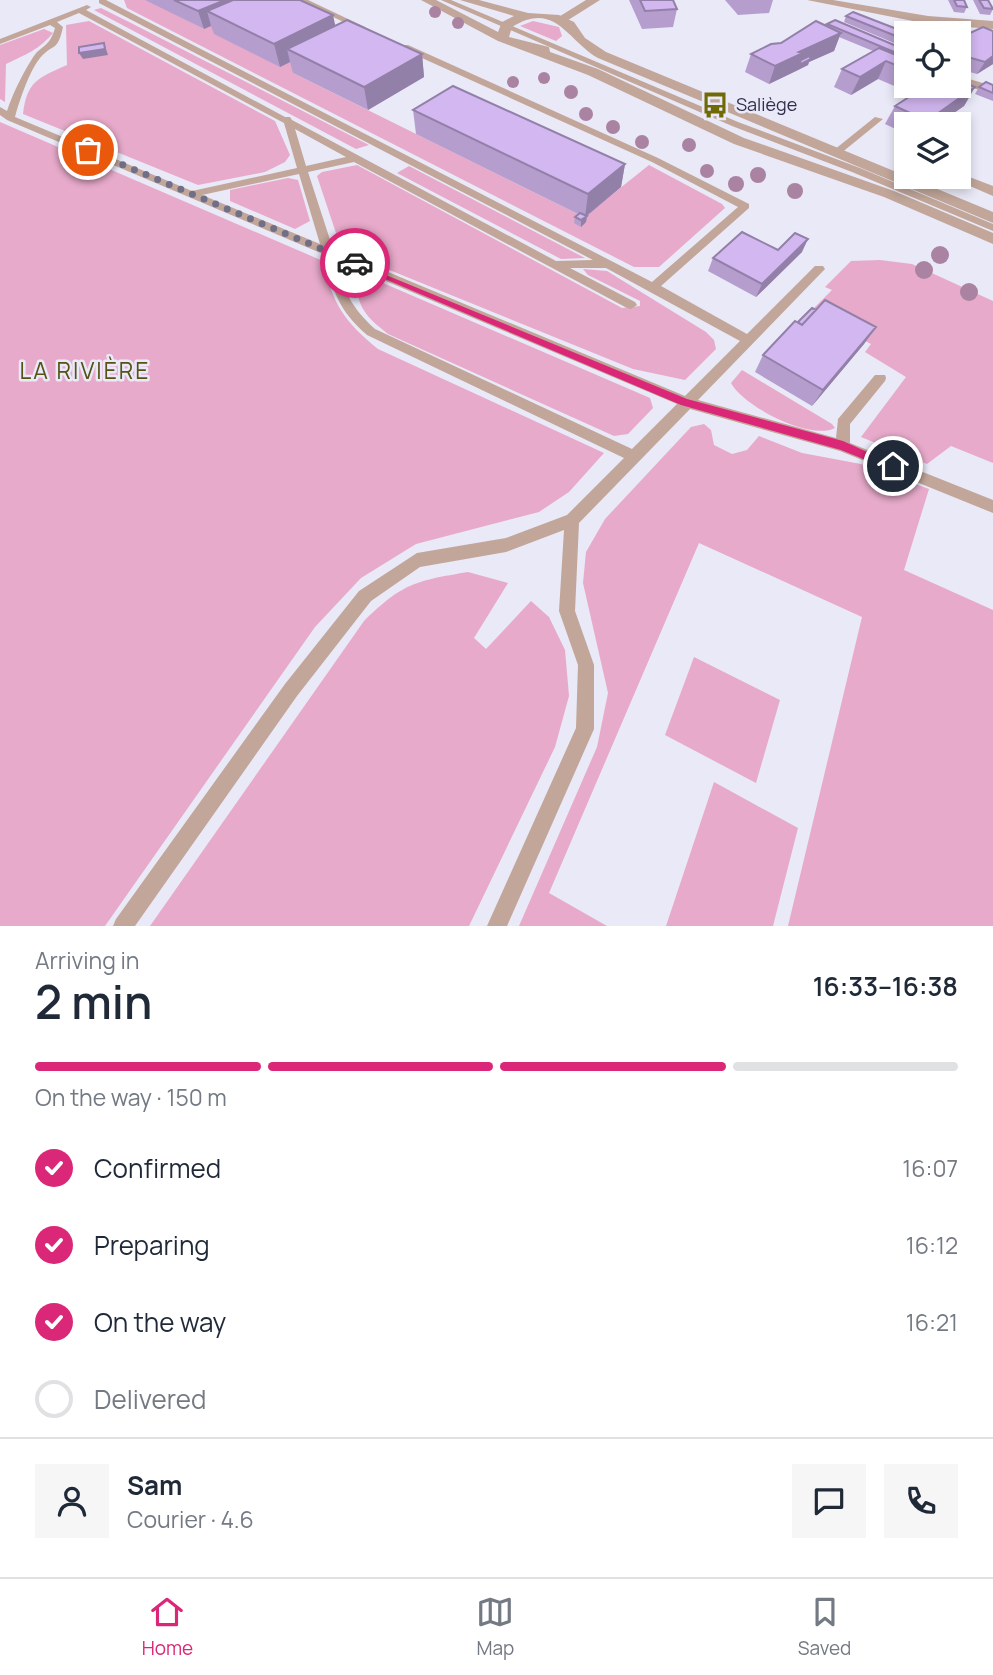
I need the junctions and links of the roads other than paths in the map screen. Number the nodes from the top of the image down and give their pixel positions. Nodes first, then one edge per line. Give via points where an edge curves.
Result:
1 (302, 0) edge
2 (427, 0) edge
3 (446, 0) edge
4 (466, 0) edge
5 (594, 0) edge
6 (103, 1) edge
7 (819, 1) edge
8 (80, 10) junction
9 (527, 16) junction
10 (827, 18) dead end
11 (561, 20) junction
12 (52, 22) junction
13 (993, 25) edge
14 (504, 31) junction
15 (377, 34) edge
16 (575, 34) junction
17 (390, 40) edge
18 (0, 43) edge
19 (559, 48) junction
20 (533, 50) junction
21 (971, 84) edge
22 (993, 90) edge
23 (0, 110) edge
24 (10, 117) junction
25 (287, 119) junction
26 (878, 119) dead end
27 (837, 152) junction
28 (357, 158) junction
29 (303, 170) junction
30 (894, 173) edge
31 (971, 182) edge
32 (933, 189) edge
33 (993, 191) edge
34 (190, 194) junction
35 (993, 218) edge
36 (993, 228) edge
37 (993, 239) edge
38 (331, 253) junction
39 (610, 264) junction
40 (554, 265) junction
41 (819, 269) dead end
42 (653, 288) junction
43 (631, 305) dead end
44 (748, 340) junction
45 (880, 378) dead end
46 (685, 402) junction
47 (843, 446) junction
48 (635, 457) junction
49 (993, 507) edge
50 (572, 520) junction
51 (123, 926) edge
52 (497, 926) edge

1 - 15 lane
2 - 14 street
3 - 14 lane
4 - 9 street
5 - 11 street
6 - 8 lane
6 - 39 lane
7 - 10 street via 830,9
7 - 13 street via 928,20
8 - 12 lane
8 - 25 lane
9 - 11 street
9 - 14 street
11 - 16 street
12 - 18 lane
12 - 24 lane via 59,27 55,43 37,57
14 - 19 lane
14 - 20 street via 512,44
16 - 19 street
16 - 27 street via 602,55
17 - 42 lane via 655,160 745,206
19 - 20 street
19 - 36 lane
20 - 37 street via 593,72 747,144 889,194
21 - 22 street
23 - 24 lane
24 - 34 lane
25 - 28 lane
25 - 29 lane
26 - 27 lane
27 - 30 street
28 - 29 lane
28 - 40 lane
29 - 34 lane
29 - 38 lane
31 - 33 street
32 - 35 street
34 - 38 lane
38 - 46 lane
38 - 48 lane via 352,315 371,332
39 - 40 lane
39 - 42 lane
40 - 43 lane
41 - 44 lane
42 - 44 lane
44 - 46 lane
45 - 47 lane via 843,423
46 - 47 lane
46 - 48 lane
47 - 49 lane
48 - 50 lane
50 - 51 lane via 506,545 417,560 365,596 291,690
50 - 52 lane via 567,611 586,665 585,729

